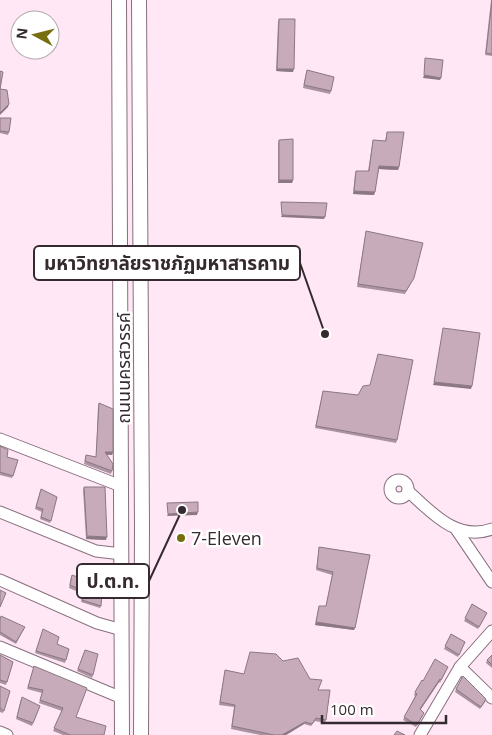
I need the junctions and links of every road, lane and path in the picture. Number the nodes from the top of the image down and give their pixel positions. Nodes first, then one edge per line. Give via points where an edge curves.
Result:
1 (119, 0) edge
2 (139, 0) edge
3 (0, 439) edge
4 (121, 486) junction
5 (142, 490) junction
6 (408, 491) dead end
7 (0, 512) edge
8 (456, 529) junction
9 (492, 529) edge
10 (122, 554) junction
11 (0, 580) edge
12 (492, 582) edge
13 (122, 630) junction
14 (492, 631) edge
15 (0, 647) edge
16 (460, 667) junction
17 (122, 698) junction
18 (492, 698) edge
19 (0, 732) edge
20 (425, 733) edge
21 (8, 735) edge
22 (122, 735) edge
23 (141, 735) edge

1 - 4 main road, ถนนนครสวรรค์
2 - 5 main road, ถนนนครสวรรค์
3 - 4 street
4 - 5 main road
4 - 10 main road, ถนนนครสวรรค์
5 - 23 main road, ถนนนครสวรรค์
6 - 8 street via 435,516
7 - 10 street via 96,551
8 - 9 street via 471,533
8 - 12 street
10 - 13 main road, ถนนนครสวรรค์
11 - 13 street via 97,623
13 - 17 main road, ถนนนครสวรรค์
14 - 16 street
15 - 17 street
16 - 18 street
16 - 20 street
17 - 22 main road, ถนนนครสวรรค์
19 - 21 street

